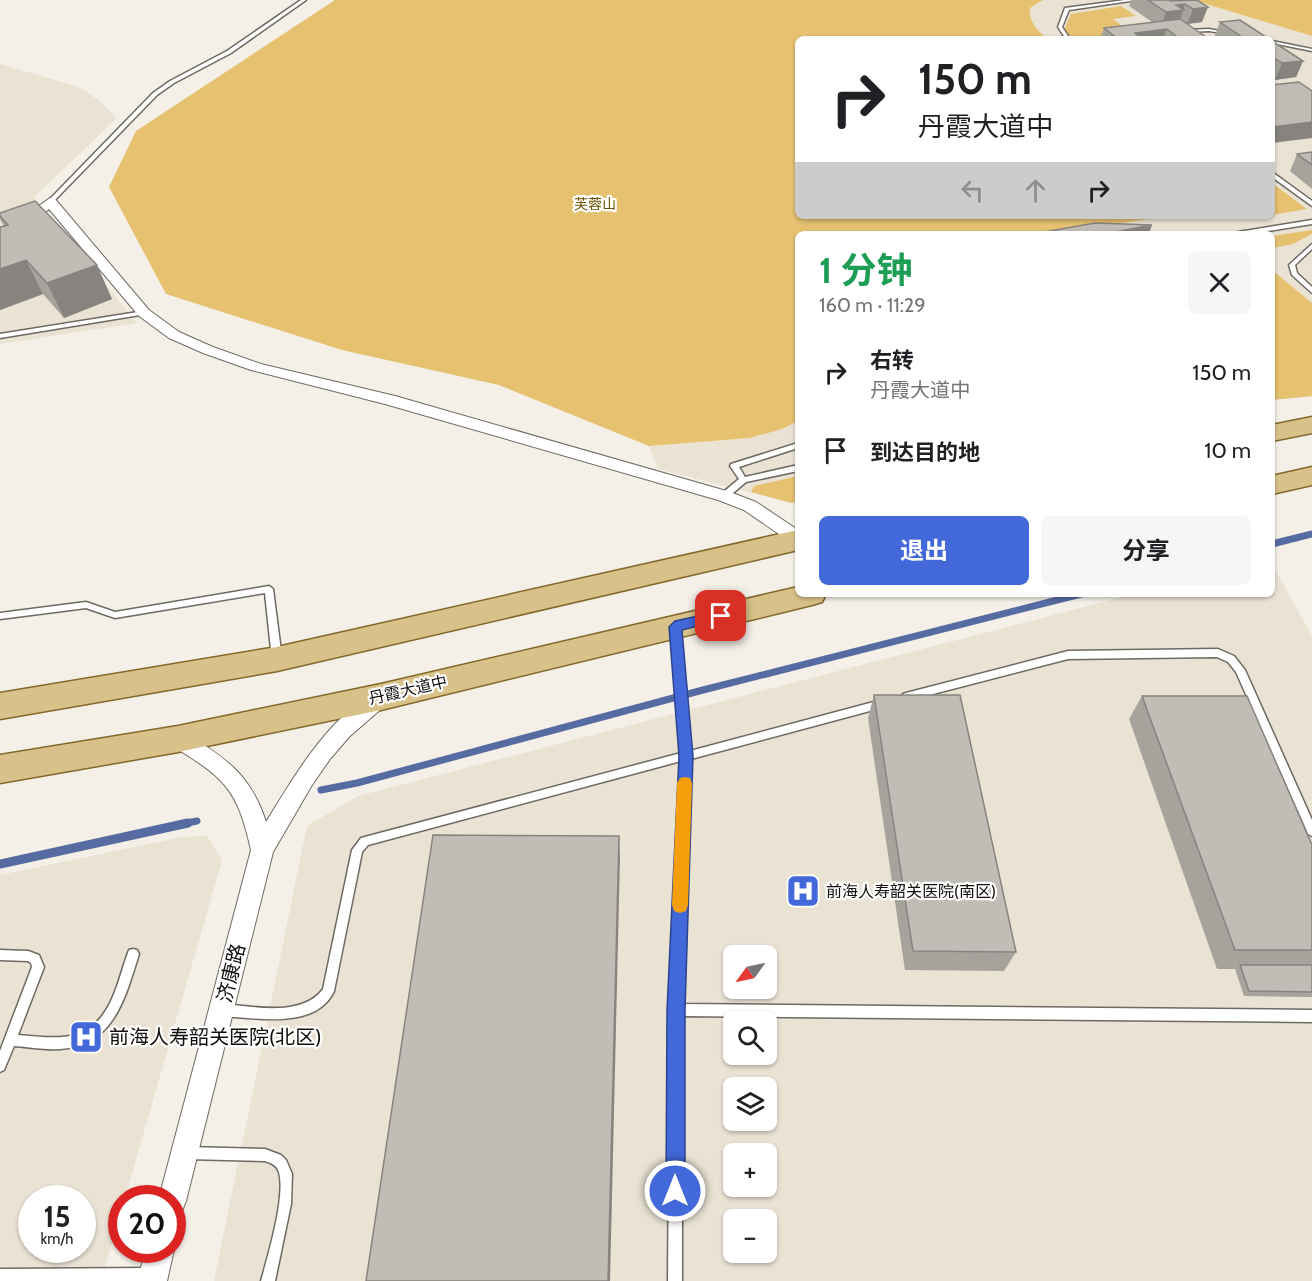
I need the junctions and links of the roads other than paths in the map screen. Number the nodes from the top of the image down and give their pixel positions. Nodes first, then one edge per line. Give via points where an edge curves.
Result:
1 (304, 0) edge
2 (1135, 0) edge
3 (1175, 32) edge
4 (1240, 35) edge
5 (1064, 36) edge
6 (1275, 43) edge
7 (1312, 50) edge
8 (1275, 176) edge
9 (50, 202) junction
10 (1312, 204) edge
11 (1312, 222) edge
12 (1256, 231) edge
13 (0, 239) edge
14 (1312, 246) edge
15 (1312, 291) edge
16 (144, 313) junction
17 (0, 336) edge
18 (1312, 425) edge
19 (1275, 432) edge
20 (795, 446) edge
21 (795, 469) edge
22 (1312, 476) edge
23 (742, 480) junction
24 (1275, 484) edge
25 (724, 496) junction
26 (795, 537) edge
27 (795, 540) edge
28 (800, 597) edge
29 (0, 616) edge
30 (675, 627) junction
31 (277, 659) junction
32 (381, 697) junction
33 (0, 706) edge
34 (178, 739) junction
35 (686, 756) junction
36 (0, 769) edge
37 (1312, 831) edge
38 (262, 850) junction
39 (133, 954) dead end
40 (0, 956) edge
41 (221, 1010) junction
42 (676, 1010) junction
43 (1312, 1016) edge
44 (10, 1040) junction
45 (0, 1066) edge
46 (185, 1153) junction
47 (176, 1185) edge
48 (155, 1268) edge
49 (0, 1276) edge
50 (268, 1281) edge
51 (675, 1281) edge

1 - 9 lane via 229,52 155,94
2 - 5 lane via 1066,9 1060,27
3 - 4 lane via 1209,30
6 - 7 lane
8 - 10 lane
9 - 13 street
9 - 16 street
11 - 12 lane
14 - 15 lane via 1292,265 1294,274
16 - 17 lane
16 - 25 street via 174,335 256,367 388,400
18 - 19 main road
20 - 23 lane via 734,466
21 - 23 lane
22 - 24 main road
23 - 25 lane
25 - 26 street via 750,506
27 - 31 main road
28 - 30 main road, 丹霞大道中
29 - 31 lane via 86,605 115,615 269,589
30 - 32 main road, 丹霞大道中
30 - 35 lane
31 - 33 main road
32 - 34 main road, 丹霞大道中
32 - 38 street, 济康路 via 323,753
34 - 36 main road, 丹霞大道中
34 - 38 street, 济康路 via 215,761 247,795
35 - 37 lane via 1068,655 1218,653 1231,659 1240,670
35 - 41 lane via 365,841 357,850 324,999 305,1012
35 - 42 lane
38 - 41 street, 济康路
39 - 44 lane via 112,1013 88,1037 61,1044
40 - 44 lane via 28,956 35,959 38,967
41 - 46 street, 济康路
42 - 43 lane
42 - 51 lane
44 - 45 lane
46 - 47 street, 济康路
46 - 50 lane via 265,1155 281,1163 285,1197
48 - 49 lane

